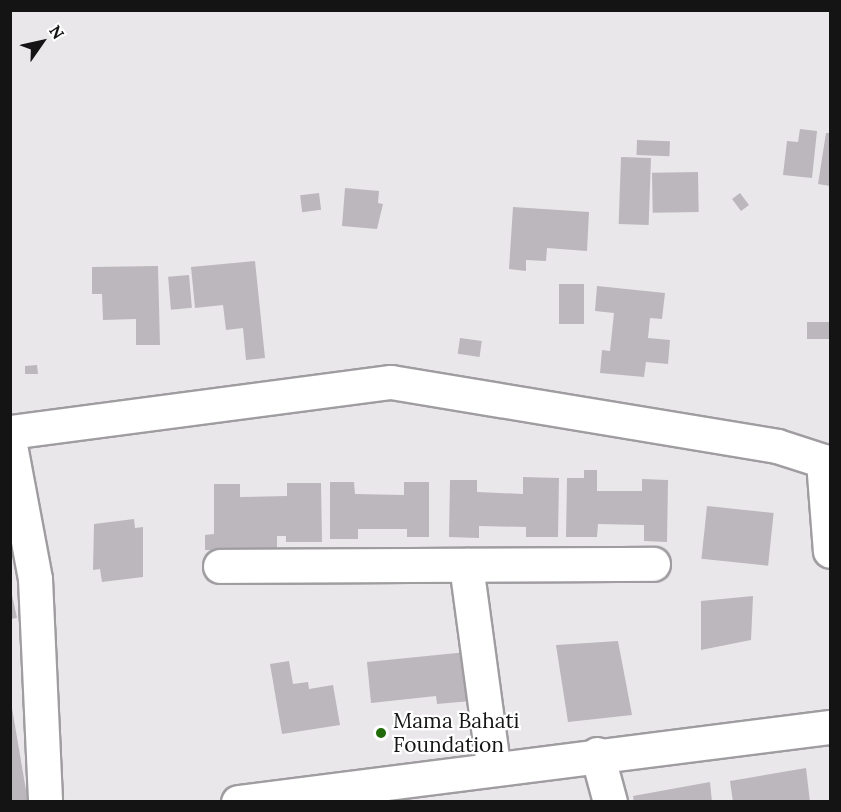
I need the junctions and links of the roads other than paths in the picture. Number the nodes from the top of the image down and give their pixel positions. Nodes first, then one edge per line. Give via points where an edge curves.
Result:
1 (10, 432) edge
2 (10, 446) edge
3 (827, 462) edge
4 (831, 551) edge
5 (653, 564) dead end
6 (466, 565) junction
7 (220, 566) dead end
8 (831, 727) edge
9 (597, 754) junction
10 (493, 766) junction
11 (352, 794) edge
12 (45, 801) edge
13 (238, 801) edge
14 (610, 801) edge

1 - 3 street via 391,382 777,446
2 - 12 street via 35,579
3 - 4 street
5 - 6 street
6 - 7 street
6 - 10 street
8 - 9 street
9 - 10 street
9 - 14 street
10 - 11 street
11 - 13 street

